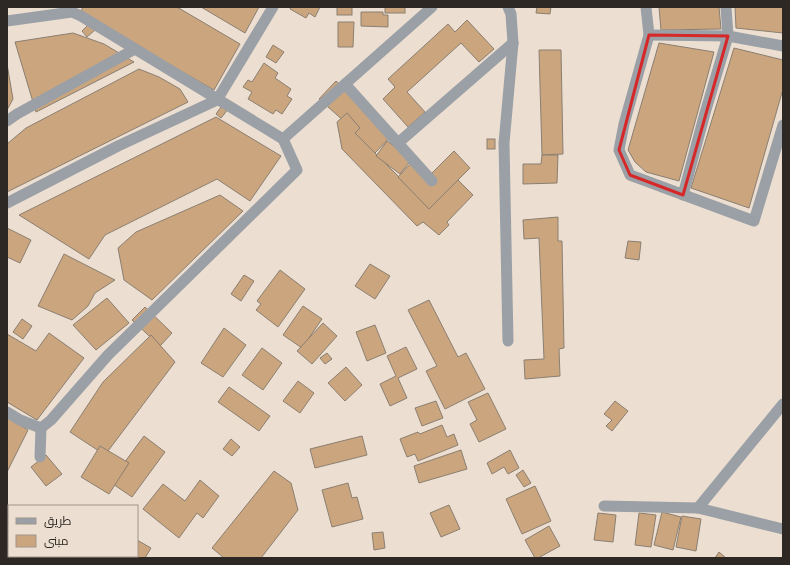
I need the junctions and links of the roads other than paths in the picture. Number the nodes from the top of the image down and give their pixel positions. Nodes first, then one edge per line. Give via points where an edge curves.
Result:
1 (273, 7) edge
2 (432, 7) edge
3 (508, 7) edge
4 (646, 7) edge
5 (726, 7) edge
6 (7, 21) edge
7 (649, 35) junction
8 (728, 36) junction
9 (513, 43) junction
10 (783, 46) edge
11 (135, 49) junction
12 (345, 84) junction
13 (217, 100) junction
14 (7, 121) edge
15 (783, 125) edge
16 (283, 138) junction
17 (398, 143) junction
18 (432, 181) dead end
19 (683, 195) junction
20 (7, 203) edge
21 (508, 341) dead end
22 (783, 404) edge
23 (7, 412) edge
24 (41, 428) junction
25 (40, 456) dead end
26 (604, 506) dead end
27 (698, 508) junction
28 (783, 529) edge

1 - 13 street
2 - 12 street
3 - 9 street via 511,14
4 - 7 street
5 - 8 street
6 - 11 street via 72,12
7 - 8 street
7 - 19 street via 619,150 630,175
8 - 10 street
8 - 19 street
9 - 17 street
9 - 21 street via 504,143
11 - 13 street
11 - 14 street
12 - 16 street
12 - 17 street
13 - 16 street
13 - 20 street via 118,146
15 - 19 street via 754,221
16 - 24 street via 297,170 108,356
17 - 18 street
22 - 27 street
23 - 24 street
24 - 25 street
26 - 27 street
27 - 28 street

